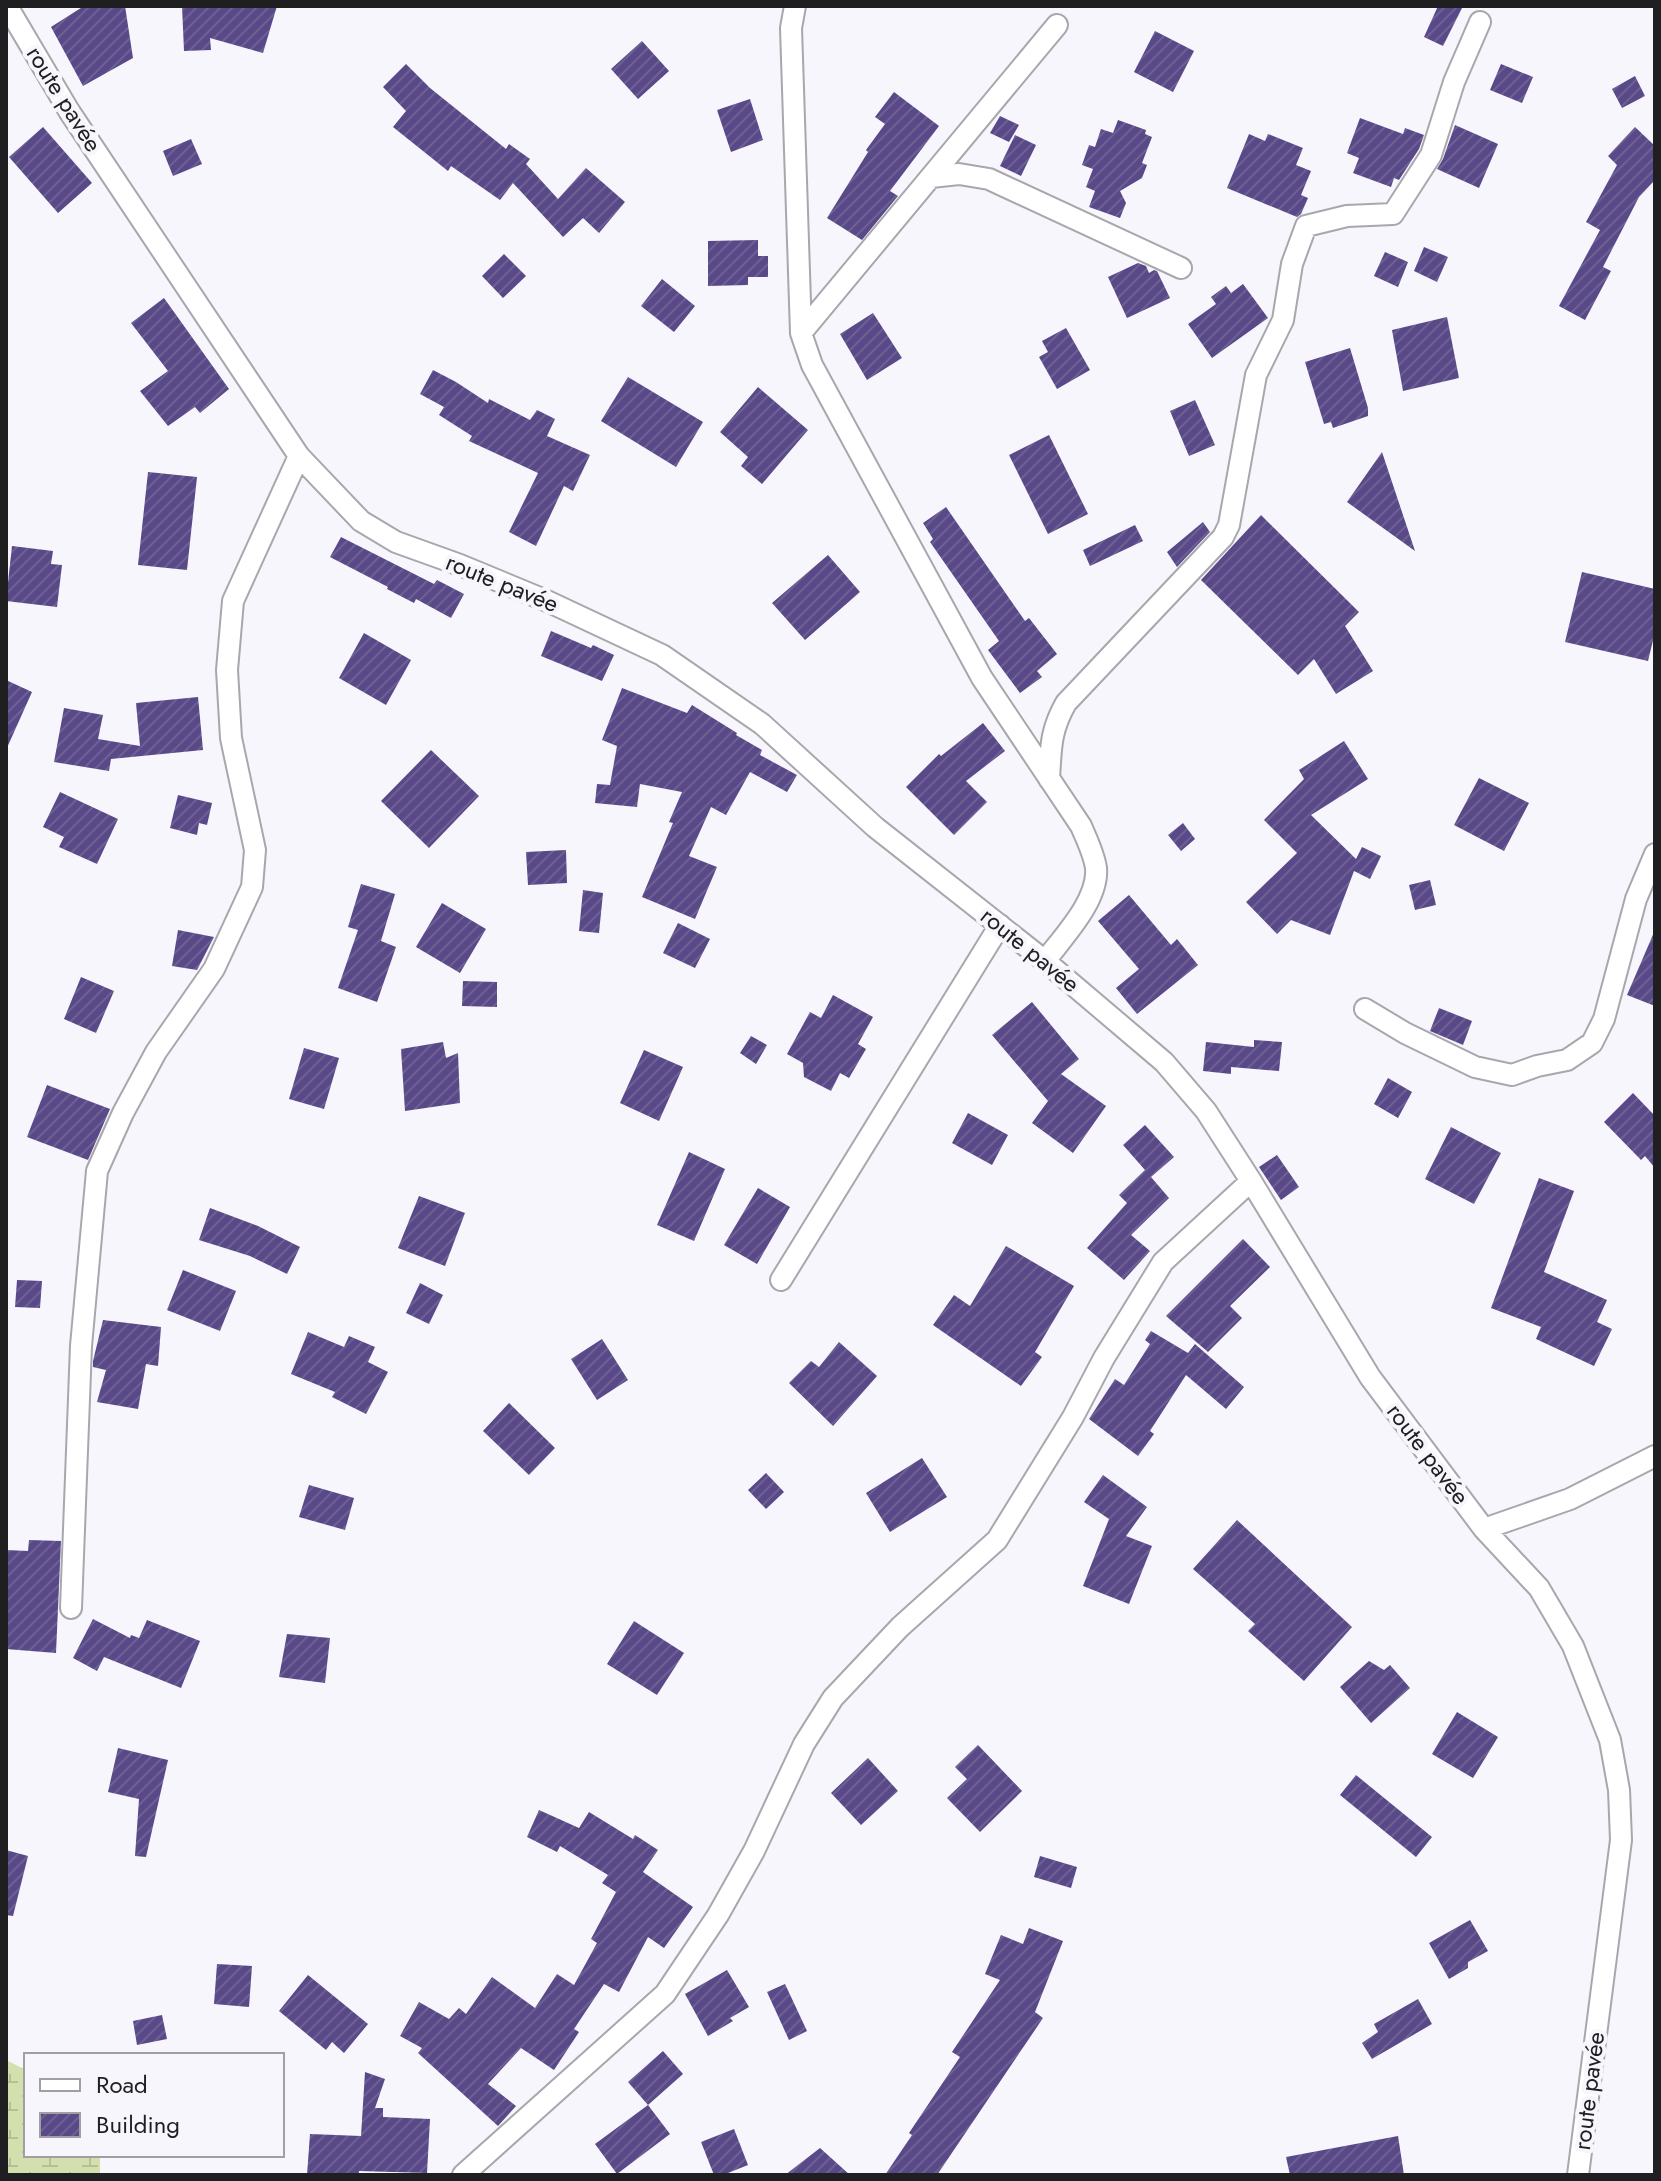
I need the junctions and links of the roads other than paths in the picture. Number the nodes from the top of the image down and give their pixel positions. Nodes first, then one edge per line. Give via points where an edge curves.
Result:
1 (7, 6) edge
2 (795, 6) edge
3 (1480, 22) dead end
4 (1057, 25) dead end
5 (931, 177) junction
6 (1181, 268) dead end
7 (801, 333) junction
8 (299, 456) junction
9 (1049, 779) junction
10 (1655, 854) edge
11 (1000, 925) junction
12 (1045, 961) junction
13 (1365, 1009) dead end
14 (1251, 1181) junction
15 (781, 1280) dead end
16 (1655, 1456) edge
17 (1484, 1529) junction
18 (71, 1608) dead end
19 (463, 2175) edge
20 (1578, 2175) edge

1 - 8 street, route pavée via 69,111
2 - 7 street via 791,28
3 - 9 street via 1431,155 1393,214 1347,216 1306,226 1292,264 1283,320 1256,375 1229,525 1066,703 1055,723
4 - 5 street
5 - 6 street via 989,179
5 - 7 street
7 - 9 street via 812,365 982,678
8 - 11 street, route pavée via 361,521 396,542 547,601 662,655 762,724 875,827
8 - 18 street via 233,601 227,670 231,738 255,850 252,887 214,969 156,1052 97,1171 81,1346
9 - 12 street via 1081,826 1096,870 1089,901
10 - 13 street via 1636,899 1604,1019 1592,1043 1567,1060 1512,1075 1475,1067
11 - 12 street, route pavée
11 - 15 street
12 - 14 street, route pavée via 1164,1062 1206,1111
14 - 17 street, route pavée via 1370,1377
14 - 19 street via 1163,1262 997,1540 900,1627 833,1698 804,1744 754,1851 665,1994
16 - 17 street via 1570,1499
17 - 20 street, route pavée via 1539,1588 1573,1646 1610,1740 1619,1790 1621,1840

